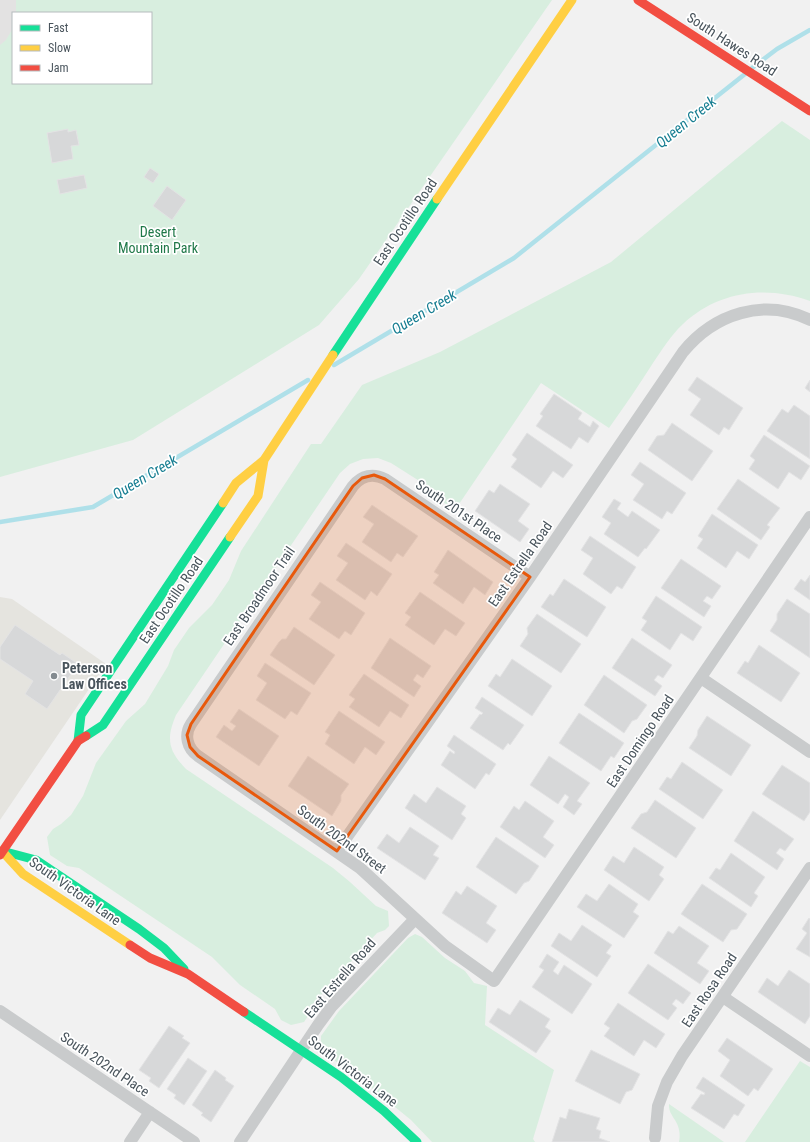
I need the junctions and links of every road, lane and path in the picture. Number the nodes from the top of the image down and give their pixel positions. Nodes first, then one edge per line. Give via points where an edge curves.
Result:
1 (572, 0) edge
2 (638, 0) edge
3 (810, 111) edge
4 (810, 320) edge
5 (264, 460) junction
6 (369, 476) joint
7 (810, 517) edge
8 (530, 577) junction
9 (701, 678) junction
10 (78, 741) junction
11 (188, 743) joint
12 (810, 752) edge
13 (337, 851) junction
14 (1, 853) edge
15 (810, 868) edge
16 (415, 919) junction
17 (188, 974) junction
18 (494, 981) joint
19 (723, 997) junction
20 (0, 1011) edge
21 (301, 1050) junction
22 (810, 1056) edge
23 (150, 1112) junction
24 (655, 1138) dead end
25 (130, 1142) edge
26 (194, 1142) edge
27 (240, 1142) edge
28 (418, 1142) edge

1 - 5 main road, East Ocotillo Road via 362,310
2 - 3 main road, South Hawes Road
4 - 8 street, East Estrella Road via 778,311 743,312 725,318 702,332 683,352
5 - 10 main road, East Ocotillo Road via 236,483 81,715
5 - 10 main road, East Ocotillo Road via 258,496 103,725
6 - 8 street, South 201st Place via 385,479
6 - 11 street, East Broadmoor Trail via 362,478 353,486 191,724 187,735
7 - 9 street, East Domingo Road
8 - 13 street, East Estrella Road
9 - 12 street
9 - 18 street, East Domingo Road
10 - 14 main road, East Ocotillo Road
11 - 13 street, South 202nd Street via 198,756
13 - 16 street, South 202nd Street via 360,868
14 - 17 main road, South Victoria Lane via 26,876 112,934 150,958
14 - 17 main road, South Victoria Lane via 36,860 139,929 164,948
15 - 19 street, East Rosa Road
16 - 18 street, South 202nd Street via 444,946
16 - 21 street, East Estrella Road via 332,1006
17 - 21 main road, South Victoria Lane
19 - 22 street
19 - 24 street, East Rosa Road via 667,1082 658,1106
20 - 23 street, South 202nd Place
21 - 27 street, East Estrella Road
21 - 28 main road, South Victoria Lane via 341,1076
23 - 25 street
23 - 26 street, South 202nd Place

